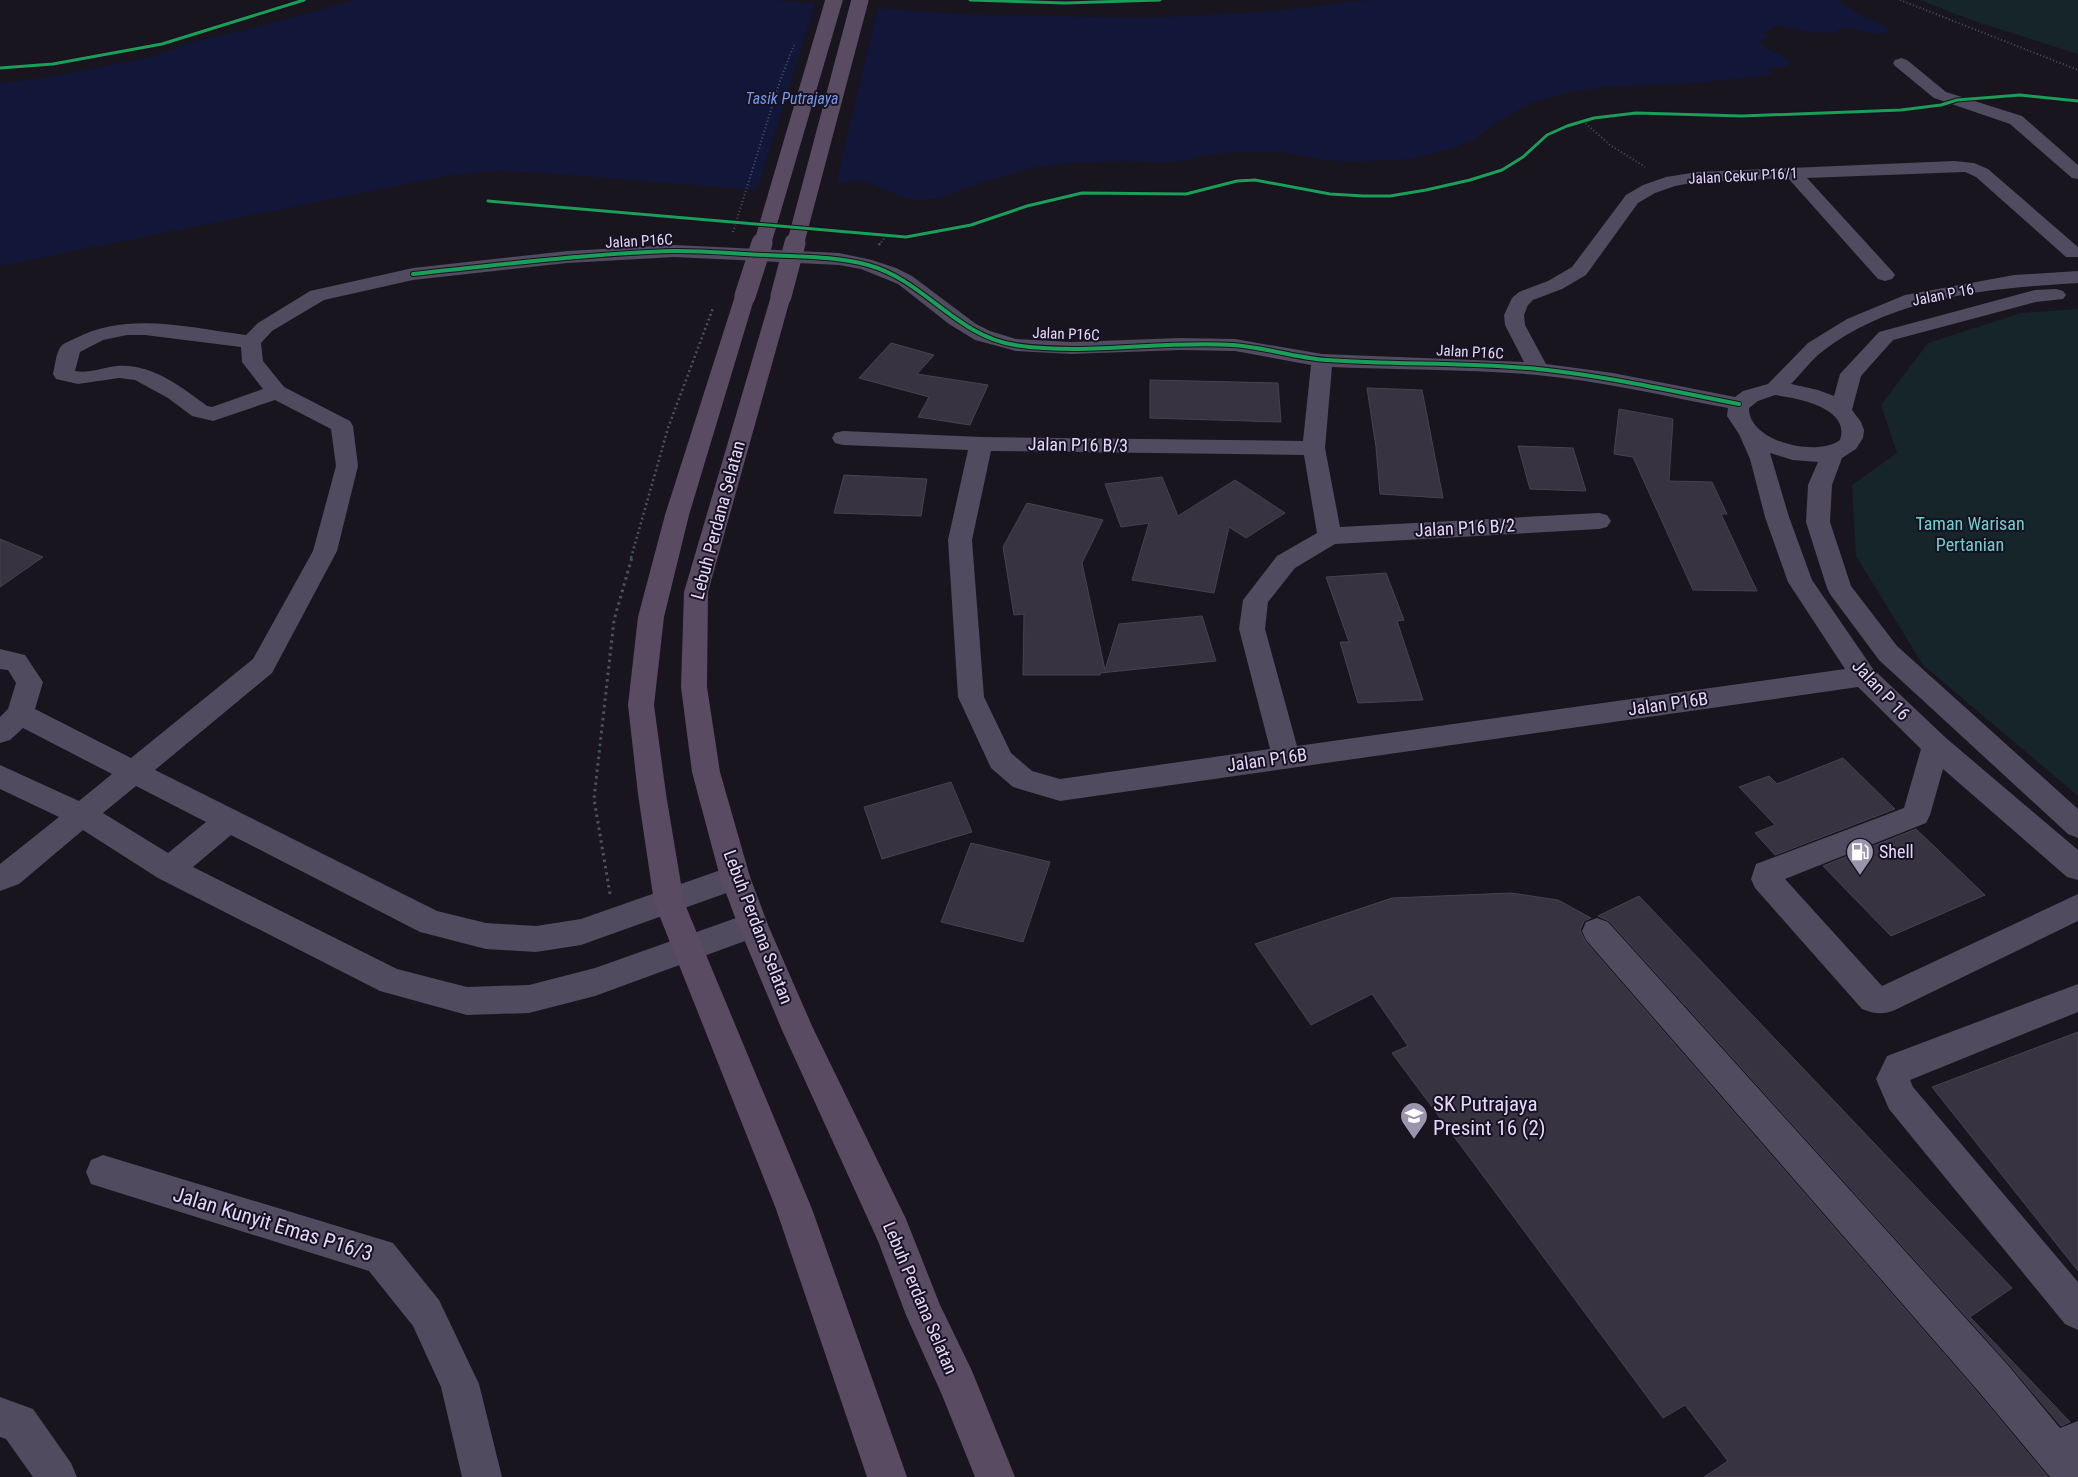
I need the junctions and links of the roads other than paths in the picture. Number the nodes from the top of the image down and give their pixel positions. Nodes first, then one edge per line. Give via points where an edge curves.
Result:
1 (834, 0) edge
2 (860, 0) edge
3 (1901, 63) dead end
4 (1793, 173) junction
5 (2078, 174) edge
6 (2073, 254) dead end
7 (1886, 275) dead end
8 (2078, 277) edge
9 (2078, 295) edge
10 (250, 342) junction
11 (1322, 360) junction
12 (1538, 369) junction
13 (1775, 389) junction
14 (276, 392) junction
15 (1739, 404) junction
16 (1841, 411) junction
17 (1749, 432) junction
18 (843, 438) dead end
19 (981, 444) junction
20 (1314, 448) junction
21 (1832, 454) junction
22 (1599, 521) dead end
23 (1330, 536) junction
24 (0, 659) edge
25 (1864, 676) junction
26 (20, 714) junction
27 (0, 733) edge
28 (1936, 746) junction
29 (1286, 757) junction
30 (134, 773) junction
31 (0, 776) edge
32 (82, 815) junction
33 (228, 821) junction
34 (2078, 826) edge
35 (169, 868) junction
36 (2078, 868) edge
37 (735, 877) junction
38 (0, 879) edge
39 (669, 902) junction
40 (2078, 907) edge
41 (753, 925) junction
42 (1597, 931) dead end
43 (687, 950) junction
44 (2078, 998) edge
45 (103, 1172) dead end
46 (2078, 1311) edge
47 (0, 1417) edge
48 (2069, 1456) edge
49 (57, 1477) edge
50 (482, 1477) edge
51 (887, 1477) edge
52 (995, 1477) edge

1 - 39 main road, bridge via 802,102 773,212 677,515 650,617 641,704
2 - 37 main road, Lebuh Perdana Selatan, bridge via 781,296 696,592 694,687 706,772
3 - 5 street via 1940,95 2016,120
4 - 6 street, Jalan Cekur P16/1 via 1968,167 1982,173
4 - 7 street
4 - 12 street, Jalan Cekur P16/1 via 1672,181 1632,199 1579,270 1519,302 1514,315 1515,325
8 - 13 street, Jalan P 16 via 2014,281 1912,299 1854,323 1815,347
9 - 16 street, Jalan P 16 via 2035,296 1886,336 1851,374
10 - 11 street, Jalan P16C via 265,327 317,295 413,274 567,257 674,252 860,262 906,281 966,328 999,342 1016,345 1096,349 1165,344 1236,346
10 - 14 street via 253,362
10 - 14 street via 127,329 97,336 70,349 64,374 78,378 119,372 140,374 176,393 200,411 214,414
11 - 12 street, Jalan P16C
11 - 20 street
12 - 15 street, Jalan P16C
13 - 15 street via 1747,396
13 - 16 street via 1811,395
14 - 30 street via 342,426 347,466 325,551 264,666
15 - 17 street, Jalan P 16 via 1741,422
16 - 21 street via 1854,432 1845,449
17 - 21 street via 1778,449 1806,455
17 - 25 street, Jalan P 16 via 1761,459 1800,582
18 - 19 street, Jalan P16 B/3
19 - 20 street, Jalan P16 B/3
19 - 29 street, Jalan P16B via 960,540 971,697 1001,760 1023,779 1060,790
20 - 23 street
21 - 34 street, Jalan P 16 via 1820,485 1818,522 1839,588 1888,653
22 - 23 street, Jalan P16 B/2
23 - 29 street via 1286,562 1256,600 1252,629
24 - 26 street via 16,662 30,682
25 - 28 street, Jalan P 16
25 - 29 street, Jalan P16B
26 - 27 street
26 - 30 street
28 - 36 street, Jalan P 16
28 - 40 street via 1916,815 1766,873 1766,879 1873,999 1884,1000
30 - 32 street
30 - 33 street
31 - 32 street
32 - 35 street
32 - 38 street
33 - 35 street
33 - 39 street via 431,922 486,936 536,939 581,932
35 - 43 street via 391,981 467,1001 528,999 595,982
37 - 39 street
37 - 41 main road, Lebuh Perdana Selatan
39 - 43 main road
41 - 43 street
41 - 52 main road, Lebuh Perdana Selatan via 893,1232
42 - 48 street via 1993,1378
43 - 51 main road via 794,1209
44 - 46 street via 1899,1067 1893,1079 1901,1098
45 - 50 street, Jalan Kunyit Emas P16/3 via 380,1256 426,1314 460,1384
47 - 49 street via 19,1423

